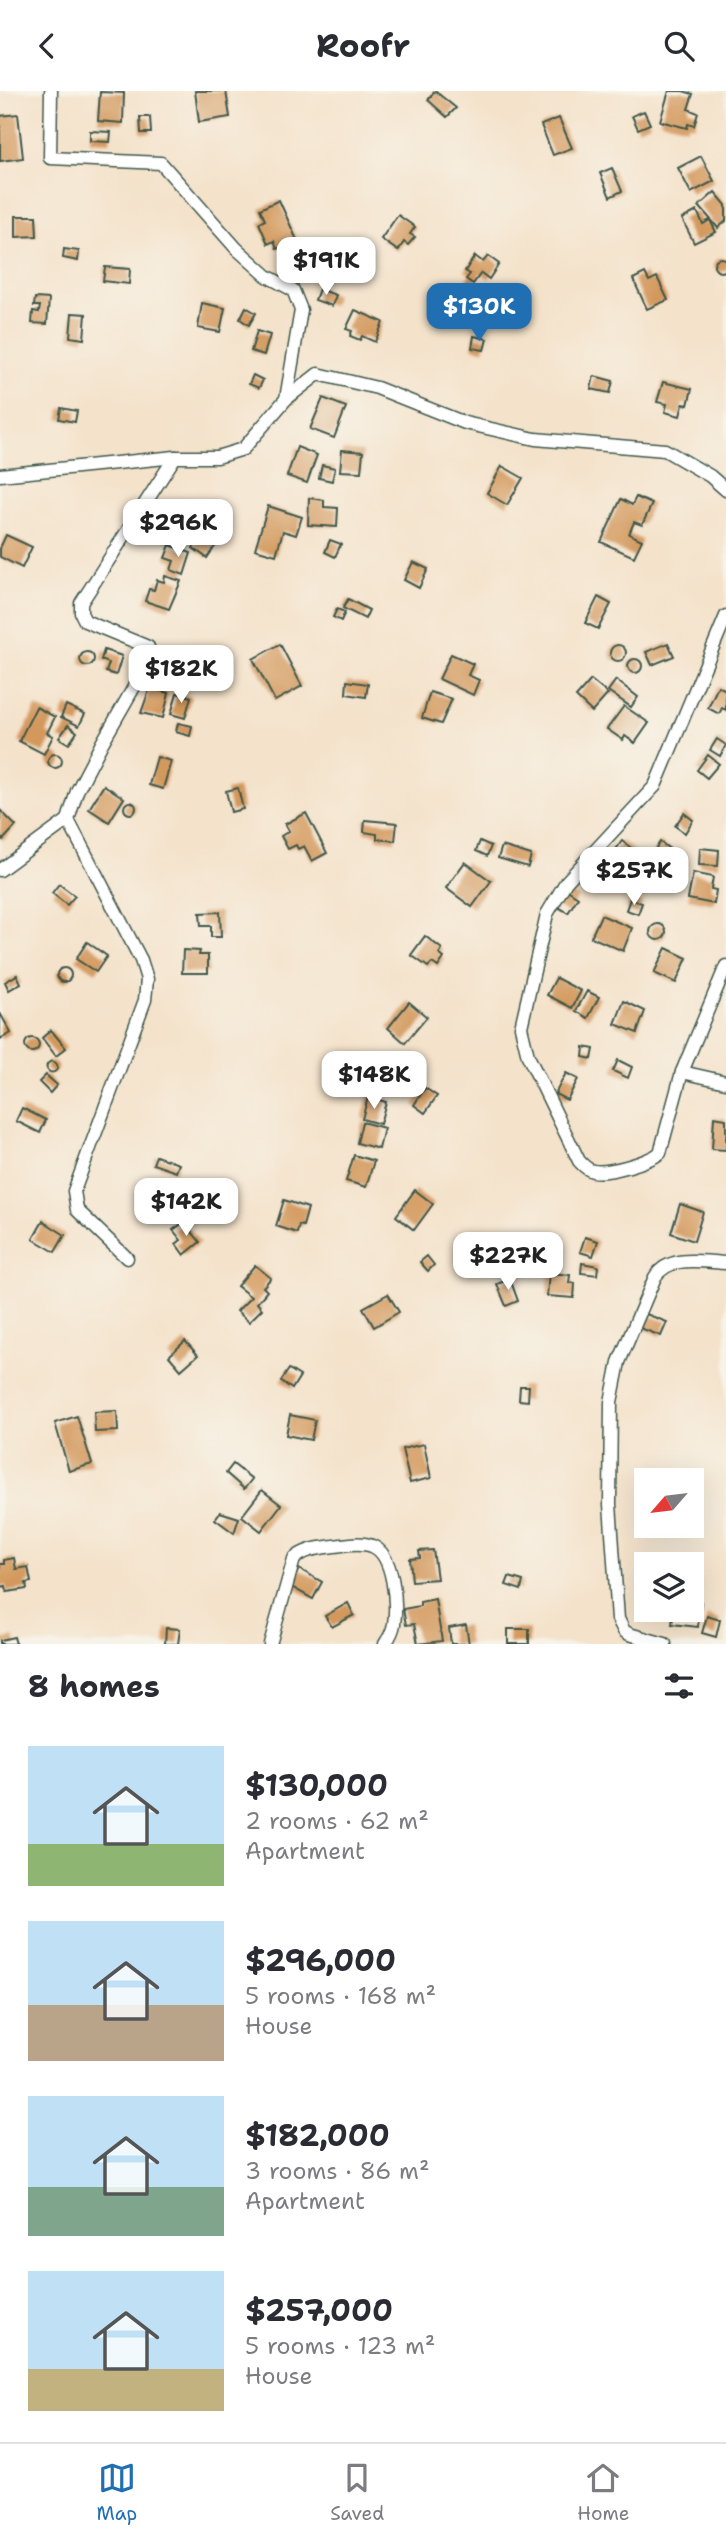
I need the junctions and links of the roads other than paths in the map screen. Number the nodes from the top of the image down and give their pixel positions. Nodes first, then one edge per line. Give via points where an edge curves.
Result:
1 (51, 91) edge
2 (286, 399) junction
3 (175, 457) junction
4 (0, 475) edge
5 (726, 490) edge
6 (726, 616) edge
7 (68, 820) junction
8 (0, 870) edge
9 (726, 966) edge
10 (682, 1072) junction
11 (726, 1082) edge
12 (127, 1258) dead end
13 (726, 1263) edge
14 (270, 1644) edge
15 (385, 1644) edge
16 (665, 1644) edge

1 - 2 street via 50,158 161,163 236,248 267,276 293,291 301,310
2 - 3 street via 243,449 217,457
2 - 5 street via 318,374 377,388 465,423 535,439 665,450
3 - 4 street
3 - 7 street via 81,603 85,621 148,647 150,659 89,767
6 - 10 street via 655,786 566,882 547,914 521,1027 528,1056 579,1161 594,1171 642,1163 660,1153
7 - 8 street
7 - 12 street via 147,979 145,1000 74,1191 76,1210
9 - 10 street
10 - 11 street
13 - 16 street via 678,1262 661,1268 615,1376 610,1504 618,1619 629,1634
14 - 15 street via 294,1559 315,1548 359,1544 384,1555 390,1571 394,1626

